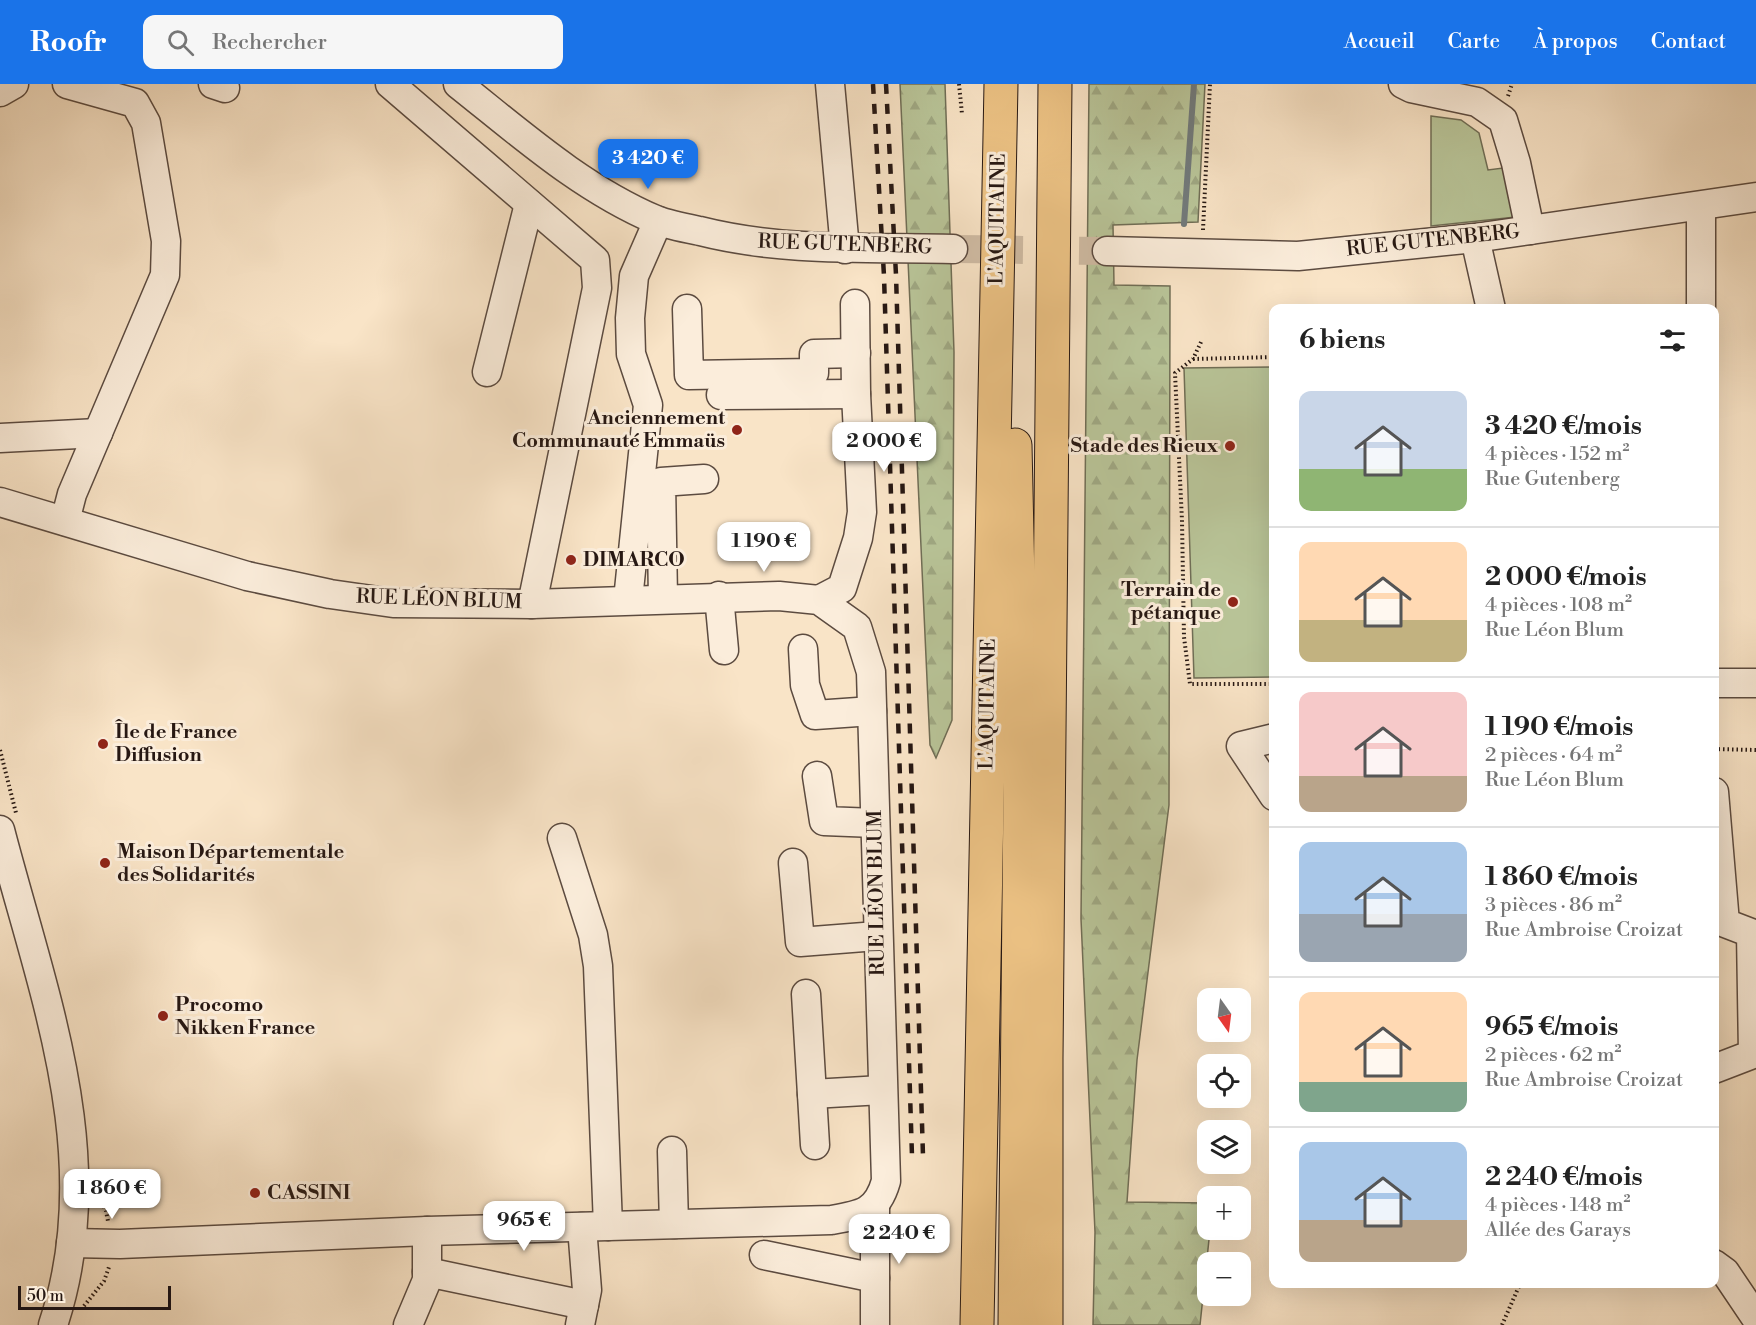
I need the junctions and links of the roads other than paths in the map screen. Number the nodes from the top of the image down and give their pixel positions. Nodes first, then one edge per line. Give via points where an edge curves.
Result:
1 (14, 84) edge
2 (67, 84) edge
3 (390, 84) edge
4 (458, 84) edge
5 (830, 84) edge
6 (1001, 84) edge
7 (1055, 84) edge
8 (1403, 84) edge
9 (0, 92) edge
10 (999, 190) junction
11 (1756, 197) edge
12 (529, 204) junction
13 (1701, 206) junction
14 (658, 221) junction
15 (1530, 230) junction
16 (1475, 238) junction
17 (845, 249) junction
18 (953, 249) tunnel mouth
19 (1107, 251) tunnel mouth
20 (855, 304) dead end
21 (1490, 304) edge
22 (1701, 304) edge
23 (687, 309) dead end
24 (856, 353) junction
25 (487, 372) dead end
26 (721, 394) dead end
27 (856, 394) junction
28 (98, 433) junction
29 (0, 438) edge
30 (704, 479) dead end
31 (0, 502) edge
32 (35, 512) junction
33 (0, 515) edge
34 (65, 521) junction
35 (719, 596) junction
36 (663, 598) junction
37 (628, 600) junction
38 (819, 600) junction
39 (532, 604) junction
40 (724, 650) dead end
41 (803, 650) dead end
42 (1719, 683) edge
43 (1756, 683) edge
44 (872, 711) junction
45 (1269, 739) edge
46 (817, 776) dead end
47 (1269, 788) edge
48 (875, 823) junction
49 (0, 830) edge
50 (561, 838) dead end
51 (1719, 852) edge
52 (793, 863) dead end
53 (877, 936) junction
54 (806, 994) dead end
55 (1719, 1067) edge
56 (882, 1090) junction
57 (812, 1094) junction
58 (815, 1145) dead end
59 (672, 1151) dead end
60 (875, 1205) junction
61 (674, 1224) junction
62 (595, 1227) junction
63 (427, 1231) junction
64 (71, 1243) junction
65 (764, 1256) dead end
66 (1719, 1268) edge
67 (427, 1272) junction
68 (876, 1278) junction
69 (582, 1315) edge
70 (1756, 1318) edge
71 (53, 1325) edge
72 (408, 1325) edge
73 (875, 1325) edge
74 (977, 1325) edge
75 (1016, 1325) edge
76 (1046, 1325) edge

1 - 9 street
2 - 28 street via 135,103 146,123 166,241 165,275
3 - 12 street
4 - 14 street, RUE GUTENBERG via 568,172
5 - 17 street
6 - 10 highway, L'AQUITAINE
7 - 76 highway
8 - 15 street via 1477,102 1503,120 1519,172
10 - 74 highway, L'AQUITAINE
10 - 75 highway via 1011,241 1020,671
11 - 13 street, RUE GUTENBERG
12 - 25 street
12 - 39 street via 595,260 597,288
13 - 15 street, RUE GUTENBERG
13 - 22 street
14 - 17 street, RUE GUTENBERG via 759,243
14 - 37 street via 634,276 630,318 631,354 648,405
15 - 16 street, RUE GUTENBERG
16 - 19 street, RUE GUTENBERG via 1298,256
16 - 21 street
17 - 18 street, RUE GUTENBERG
20 - 24 street
23 - 24 street via 689,375 814,373 814,354
24 - 27 street
26 - 27 street
27 - 38 street via 862,512 858,538 842,588
28 - 29 street
28 - 34 street
30 - 36 street via 661,482
31 - 32 street, RUE LÉON BLUM
32 - 33 street
32 - 34 street, RUE LÉON BLUM
34 - 39 street, RUE LÉON BLUM via 248,576 330,594 393,603
35 - 36 street, RUE LÉON BLUM
35 - 38 street, RUE LÉON BLUM
35 - 40 street
36 - 37 street, RUE LÉON BLUM
37 - 39 street, RUE LÉON BLUM
38 - 44 street, RUE LÉON BLUM via 857,627 871,672
41 - 44 street via 805,685 815,715
42 - 43 street
44 - 48 street, RUE LÉON BLUM
45 - 47 street via 1241,746
46 - 48 street via 824,821
48 - 53 street, RUE LÉON BLUM
49 - 64 street via 67,1088 75,1158
50 - 62 street via 593,934 598,966
51 - 55 street via 1725,923 1752,933 1753,1054
52 - 53 street via 800,942
53 - 56 street, RUE LÉON BLUM
54 - 57 street
56 - 57 street
56 - 60 street, RUE LÉON BLUM via 886,1181
57 - 58 street
59 - 61 street
60 - 61 street via 866,1212 831,1220
60 - 68 street
61 - 62 street
62 - 63 street
62 - 69 street
63 - 64 street
63 - 67 street
64 - 71 street via 67,1278
65 - 68 street
66 - 70 street
67 - 69 street
67 - 72 street
68 - 73 street

